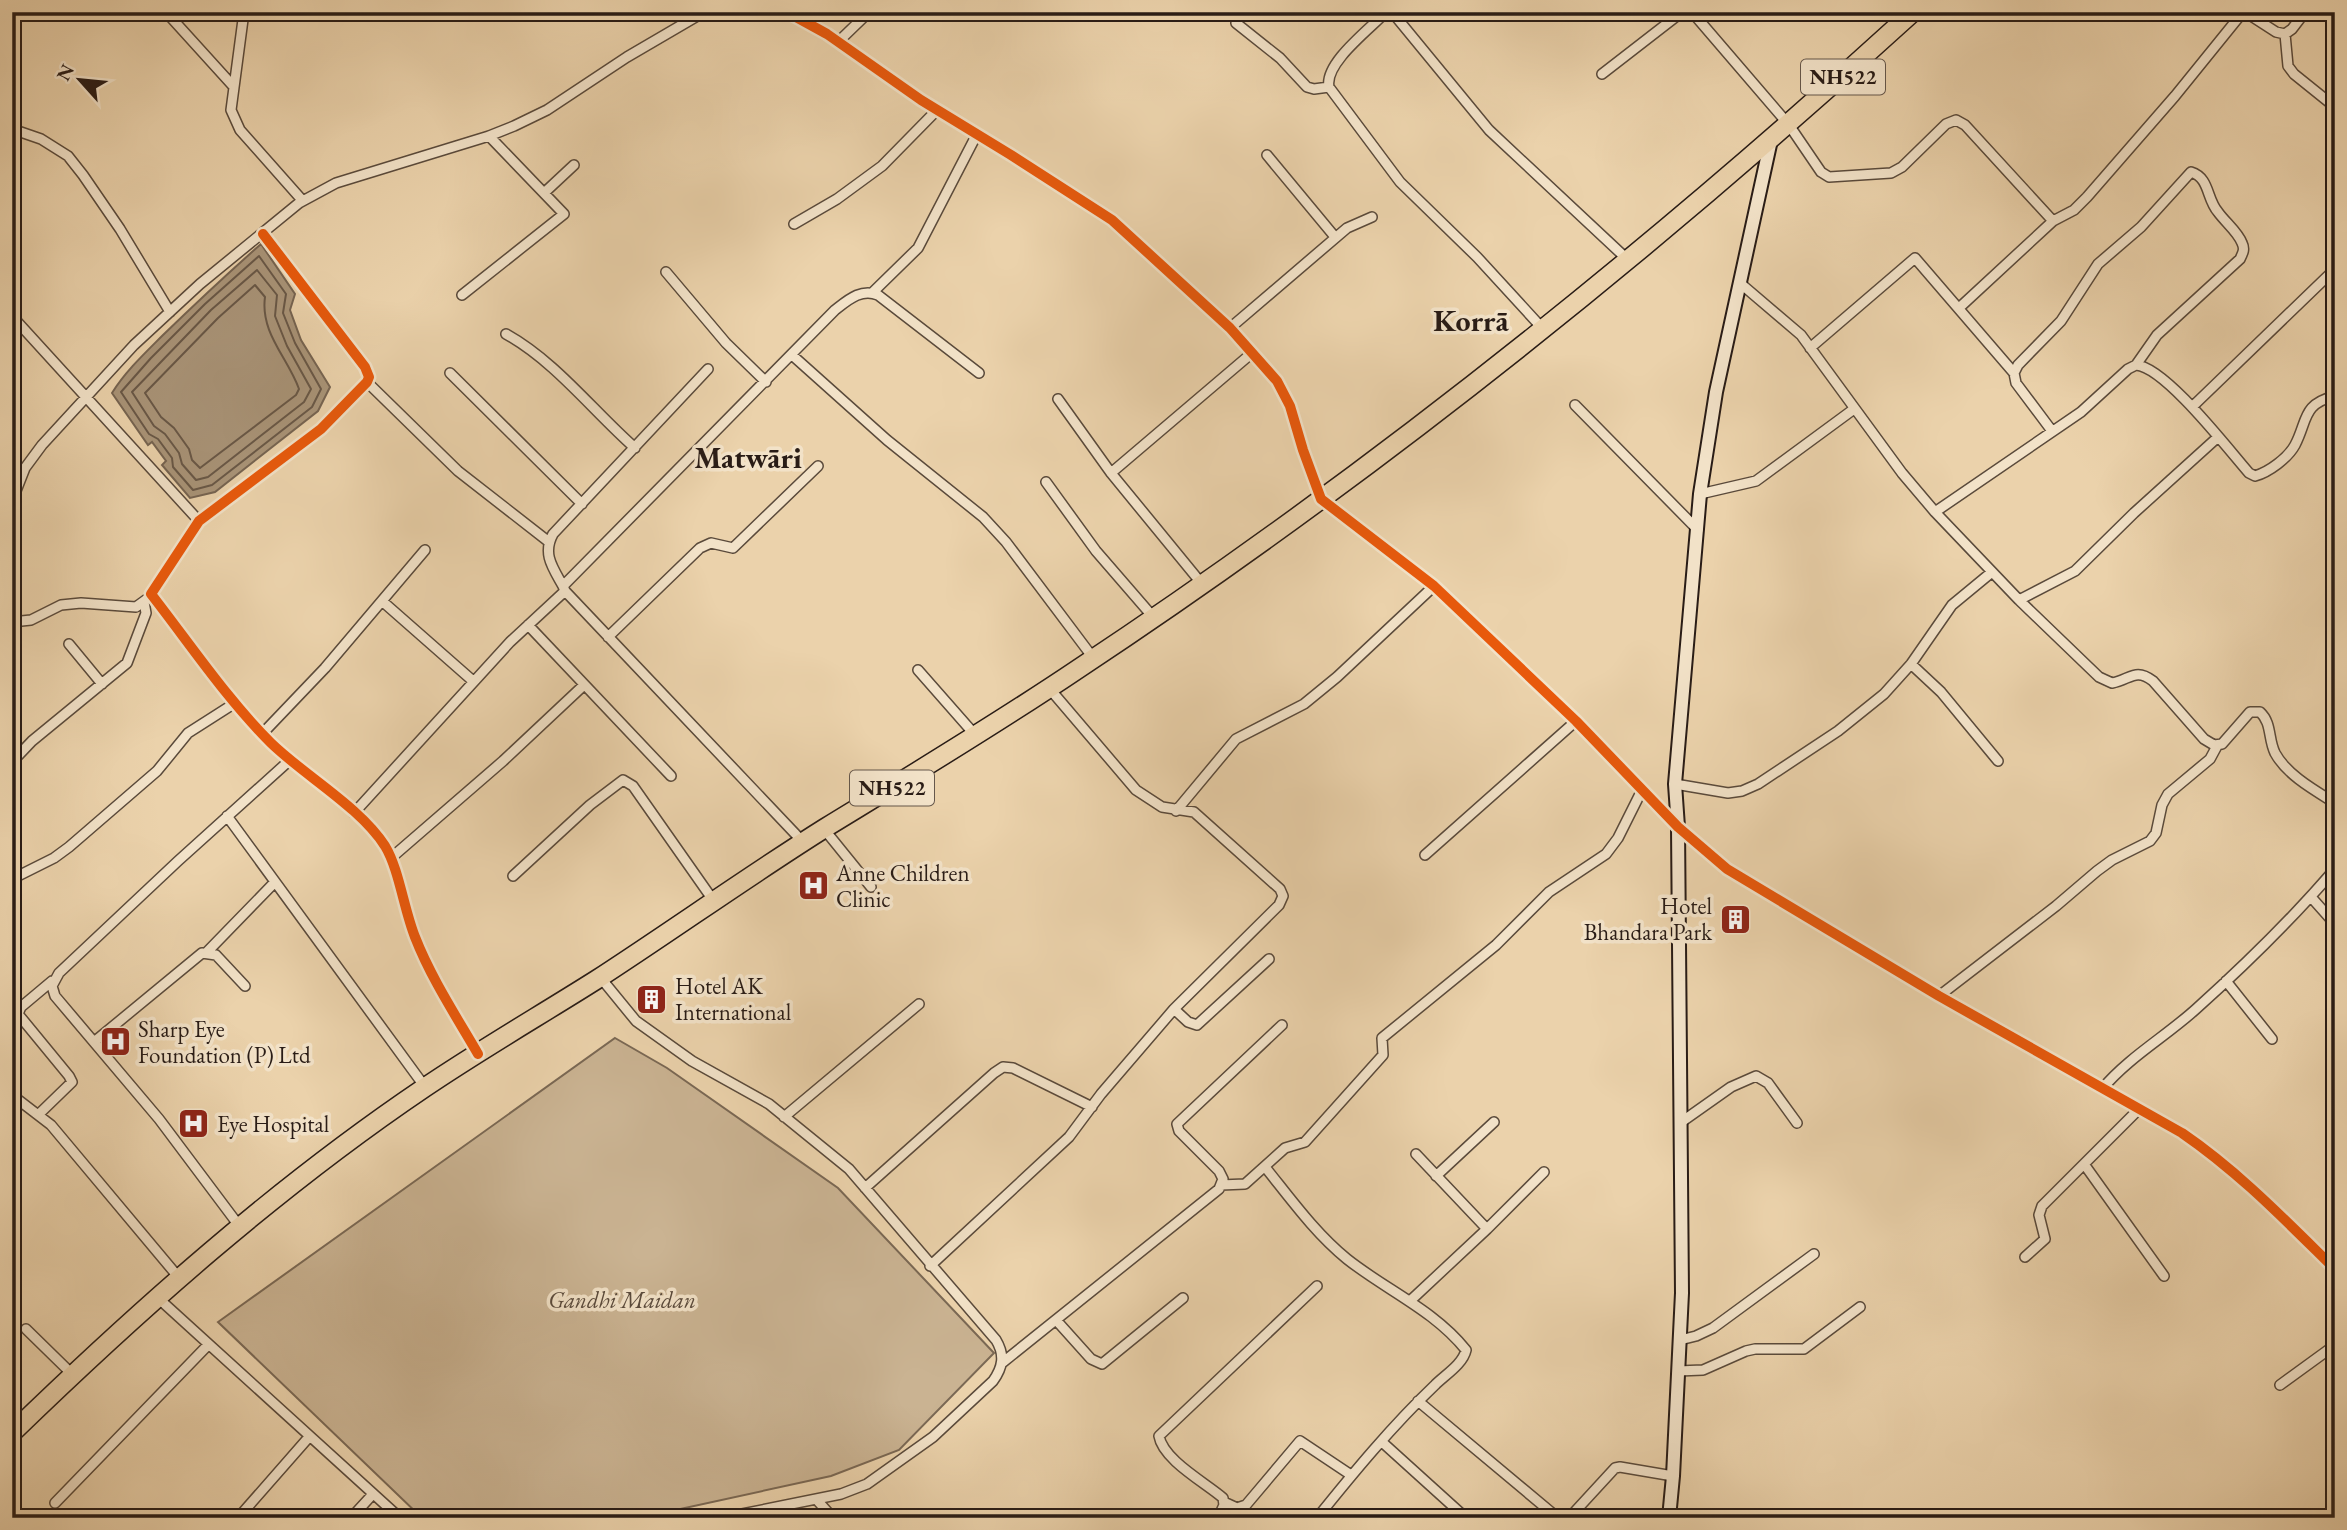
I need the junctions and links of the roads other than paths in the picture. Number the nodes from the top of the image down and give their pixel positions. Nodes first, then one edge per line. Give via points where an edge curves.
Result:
1 (166, 12) edge
2 (244, 12) edge
3 (704, 12) edge
4 (787, 12) edge
5 (869, 12) edge
6 (1389, 12) edge
7 (1682, 12) edge
8 (1692, 12) edge
9 (1913, 12) edge
10 (2244, 12) edge
11 (2305, 12) edge
12 (1236, 23) dead end
13 (2285, 34) junction
14 (838, 42) junction
15 (1602, 74) dead end
16 (234, 87) junction
17 (1329, 87) junction
18 (2335, 107) edge
19 (937, 110) junction
20 (1789, 125) junction
21 (12, 129) edge
22 (977, 134) junction
23 (489, 136) junction
24 (1771, 140) junction
25 (1267, 155) dead end
26 (574, 165) dead end
27 (544, 193) junction
28 (302, 200) junction
29 (1373, 216) dead end
30 (2053, 221) junction
31 (794, 224) dead end
32 (262, 234) junction
33 (1335, 237) junction
34 (1629, 261) junction
35 (2335, 268) edge
36 (666, 272) dead end
37 (1740, 283) junction
38 (872, 293) junction
39 (462, 295) dead end
40 (1959, 308) junction
41 (170, 312) junction
42 (12, 316) edge
43 (1230, 328) junction
44 (1544, 330) junction
45 (506, 334) dead end
46 (1810, 348) junction
47 (1252, 353) junction
48 (792, 355) junction
49 (2136, 365) junction
50 (708, 369) dead end
51 (450, 373) dead end
52 (979, 373) dead end
53 (2014, 373) junction
54 (766, 382) junction
55 (367, 383) junction
56 (2335, 396) edge
57 (86, 397) junction
58 (1058, 399) dead end
59 (1575, 405) dead end
60 (2192, 407) junction
61 (1854, 409) junction
62 (2052, 431) junction
63 (2218, 437) junction
64 (635, 448) junction
65 (817, 466) dead end
66 (1111, 473) junction
67 (16, 480) edge
68 (1046, 482) dead end
69 (1700, 494) junction
70 (1321, 499) junction
71 (12, 501) edge
72 (582, 504) junction
73 (1935, 512) junction
74 (199, 521) junction
75 (1698, 530) junction
76 (549, 542) junction
77 (425, 550) dead end
78 (1992, 572) junction
79 (1202, 584) junction
80 (1434, 586) junction
81 (564, 588) junction
82 (151, 594) junction
83 (2020, 600) junction
84 (382, 601) junction
85 (144, 602) junction
86 (1154, 618) junction
87 (12, 622) edge
88 (528, 625) junction
89 (608, 637) junction
90 (69, 644) dead end
91 (1094, 659) junction
92 (1910, 664) junction
93 (918, 670) dead end
94 (474, 681) junction
95 (102, 684) junction
96 (584, 685) junction
97 (1049, 688) junction
98 (234, 703) junction
99 (1576, 721) junction
100 (262, 734) junction
101 (976, 736) junction
102 (2217, 746) junction
103 (289, 760) junction
104 (1998, 761) dead end
105 (12, 762) edge
106 (671, 776) dead end
107 (1675, 784) junction
108 (1642, 790) junction
109 (2335, 803) edge
110 (1176, 811) junction
111 (354, 813) junction
112 (227, 816) junction
113 (1678, 827) junction
114 (824, 829) junction
115 (803, 842) junction
116 (1425, 855) dead end
117 (391, 858) junction
118 (2335, 869) edge
119 (513, 876) dead end
120 (12, 879) edge
121 (275, 882) junction
122 (871, 887) dead end
123 (2311, 897) junction
124 (713, 900) junction
125 (2335, 924) edge
126 (207, 952) junction
127 (1269, 959) dead end
128 (600, 977) junction
129 (52, 981) junction
130 (2226, 981) junction
131 (245, 986) dead end
132 (1939, 996) junction
133 (919, 1003) dead end
134 (1174, 1009) junction
135 (1282, 1025) dead end
136 (2272, 1039) dead end
137 (94, 1042) junction
138 (478, 1054) junction
139 (425, 1087) junction
140 (2102, 1089) junction
141 (12, 1095) edge
142 (1092, 1107) junction
143 (2139, 1109) junction
144 (39, 1114) junction
145 (784, 1117) junction
146 (1494, 1122) dead end
147 (1680, 1122) junction
148 (1797, 1123) dead end
149 (1416, 1154) dead end
150 (2084, 1164) junction
151 (1265, 1167) junction
152 (1544, 1172) dead end
153 (1436, 1176) junction
154 (1221, 1185) junction
155 (866, 1188) junction
156 (240, 1227) junction
157 (1487, 1229) junction
158 (1814, 1254) dead end
159 (2025, 1257) dead end
160 (930, 1266) junction
161 (2335, 1269) edge
162 (2164, 1276) dead end
163 (180, 1279) junction
164 (1317, 1286) dead end
165 (158, 1298) junction
166 (1183, 1298) dead end
167 (1410, 1301) junction
168 (1860, 1307) dead end
169 (1056, 1320) junction
170 (26, 1329) dead end
171 (1680, 1340) junction
172 (208, 1345) junction
173 (2335, 1345) edge
174 (1002, 1363) junction
175 (1678, 1371) junction
176 (74, 1375) junction
177 (2280, 1385) dead end
178 (1418, 1401) junction
179 (12, 1433) edge
180 (309, 1437) junction
181 (1382, 1441) junction
182 (1351, 1475) junction
183 (1673, 1476) junction
184 (373, 1493) junction
185 (816, 1499) junction
186 (1224, 1502) junction
187 (55, 1503) dead end
188 (728, 1517) edge
189 (238, 1518) edge
190 (351, 1518) edge
191 (400, 1518) edge
192 (722, 1518) edge
193 (833, 1518) edge
194 (1217, 1518) edge
195 (1317, 1518) edge
196 (1465, 1518) edge
197 (1558, 1518) edge
198 (1569, 1518) edge
199 (1669, 1518) edge

1 - 16 street
2 - 16 street
3 - 23 street via 547,110
4 - 14 street
5 - 14 street
6 - 17 street via 1336,62
6 - 34 street via 1489,130
7 - 15 street
8 - 20 street
9 - 20 highway, NH522
10 - 13 street
10 - 30 street via 2087,197
11 - 13 street
12 - 17 street via 1307,87
13 - 18 street via 2288,66
14 - 19 street
16 - 28 street via 231,110 240,130
17 - 44 street via 1400,181
19 - 22 street
19 - 31 street via 882,166
20 - 24 highway, NH522
20 - 30 street via 1829,177 1891,173 1956,120
21 - 41 street via 41,139 68,156 120,229
22 - 38 street via 918,248
22 - 43 street via 1112,220
23 - 27 street
23 - 28 street via 336,184
24 - 34 highway, NH522
24 - 37 main road
25 - 33 street
26 - 27 street
27 - 39 street via 564,214
28 - 32 street
29 - 33 street
30 - 40 street
32 - 41 street
32 - 55 street via 365,367
33 - 43 street
34 - 44 highway, NH522
35 - 60 street
36 - 54 street
37 - 46 street
37 - 69 main road
38 - 48 street via 860,294 835,310
38 - 52 street
40 - 46 street via 1915,258
40 - 53 street
41 - 57 street
42 - 57 street
43 - 47 street
44 - 70 highway, NH522
45 - 64 street via 544,359
46 - 61 street
47 - 66 street
47 - 70 street via 1277,381 1290,406
48 - 54 street
48 - 91 street via 983,517
49 - 53 street via 2157,335 2240,259 2244,250 2211,202 2201,175 2191,172 2141,227 2098,264 2061,321
49 - 60 street via 2151,369
49 - 62 street
50 - 64 street
51 - 72 street
53 - 62 street via 2016,383
54 - 81 street
55 - 74 street via 321,429
55 - 76 street via 458,471
56 - 63 street via 2314,404 2294,447 2264,474 2249,473
57 - 67 street
57 - 74 street
58 - 66 street
59 - 75 street
60 - 63 street
61 - 69 street via 1756,481
61 - 73 street
62 - 73 street
63 - 83 street via 2075,571
64 - 72 street
65 - 89 street via 733,548 711,543 700,548
66 - 79 street
67 - 71 street
68 - 86 street via 1096,551
69 - 75 main road
70 - 79 highway, NH522
70 - 80 street
72 - 76 street
73 - 78 street
74 - 82 street
75 - 107 main road
76 - 81 street via 548,555
77 - 84 street
78 - 83 street
78 - 92 street via 1952,605
79 - 86 highway, NH522
80 - 99 street
80 - 110 street via 1304,704 1236,739
81 - 88 street
81 - 89 street
82 - 85 street
82 - 98 street
83 - 102 street via 2105,681 2116,683 2138,673 2148,677 2204,739
84 - 94 street
84 - 100 street
85 - 87 street via 135,607 61,605 31,620
85 - 95 street via 146,613 127,663
86 - 91 highway, NH522
88 - 94 street
88 - 96 street
89 - 115 street
90 - 95 street
91 - 97 highway, NH522
92 - 104 street via 1941,692
92 - 107 street via 1868,708 1749,789 1728,793
93 - 101 street
94 - 111 street
95 - 105 street
96 - 106 street
96 - 117 street
97 - 101 highway, NH522
97 - 110 street via 1136,790 1155,804
98 - 100 street
98 - 120 street via 188,733 157,771 69,848
99 - 108 street
99 - 116 street
100 - 103 street
101 - 114 highway, NH522
102 - 109 street via 2250,712 2260,712 2279,759
102 - 132 street via 2210,759 2168,794 2150,841 2097,871
103 - 111 street
103 - 112 street
107 - 113 main road
108 - 113 street
108 - 151 street via 1606,854 1549,892 1496,945 1382,1038 1383,1055 1308,1139 1285,1148
110 - 134 street via 1198,815 1283,896
111 - 117 street
112 - 121 street
112 - 129 street
113 - 132 street via 1727,869
113 - 147 main road
114 - 115 highway, NH522
114 - 122 street
115 - 124 highway, NH522
117 - 138 street via 416,941
118 - 123 street
119 - 124 street via 623,780 633,786
121 - 126 street
121 - 139 street
123 - 125 street
123 - 130 street
124 - 128 highway, NH522
126 - 131 street via 220,958
126 - 137 street
127 - 134 street via 1197,1025
128 - 138 highway, NH522
128 - 145 street via 636,1021
129 - 137 street via 55,996
129 - 144 street via 18,1014 72,1082
130 - 136 street
130 - 140 street via 2120,1068
132 - 140 street
133 - 145 street
134 - 142 street
135 - 154 street via 1177,1124 1219,1171
137 - 156 street
138 - 139 highway, NH522
139 - 156 highway, NH522
140 - 143 street
141 - 144 street
142 - 155 street via 1013,1068 1003,1068
142 - 160 street via 1069,1137
143 - 150 street
143 - 161 street via 2230,1168
144 - 163 street
145 - 155 street
146 - 153 street
147 - 148 street via 1731,1087 1756,1076 1768,1083
147 - 171 main road
149 - 153 street
150 - 159 street via 2042,1206 2039,1215 2045,1239
150 - 162 street
151 - 154 street via 1245,1184
151 - 167 street via 1335,1248
152 - 157 street
153 - 157 street
154 - 169 street
155 - 160 street
156 - 163 highway, NH522
157 - 167 street
158 - 171 street via 1713,1328
160 - 174 street via 996,1340
163 - 165 highway, NH522
164 - 186 street via 1159,1436 1178,1462
165 - 172 street
165 - 176 highway, NH522
166 - 169 street via 1102,1364 1091,1359
167 - 178 street via 1466,1350
168 - 175 street via 1804,1349 1755,1349 1703,1370
169 - 174 street
170 - 176 street
171 - 175 main road
172 - 180 street
172 - 187 street
173 - 177 street
174 - 185 street via 993,1381 892,1468 867,1484
175 - 183 main road
176 - 179 highway, NH522
178 - 181 street
178 - 197 street
180 - 184 street
180 - 189 street
181 - 182 street
181 - 196 street
182 - 186 street via 1300,1441 1246,1505 1237,1508
182 - 195 street
183 - 198 street via 1615,1468
183 - 199 main road
184 - 190 street
184 - 191 street
185 - 188 street
185 - 193 street
186 - 194 street
188 - 192 street

